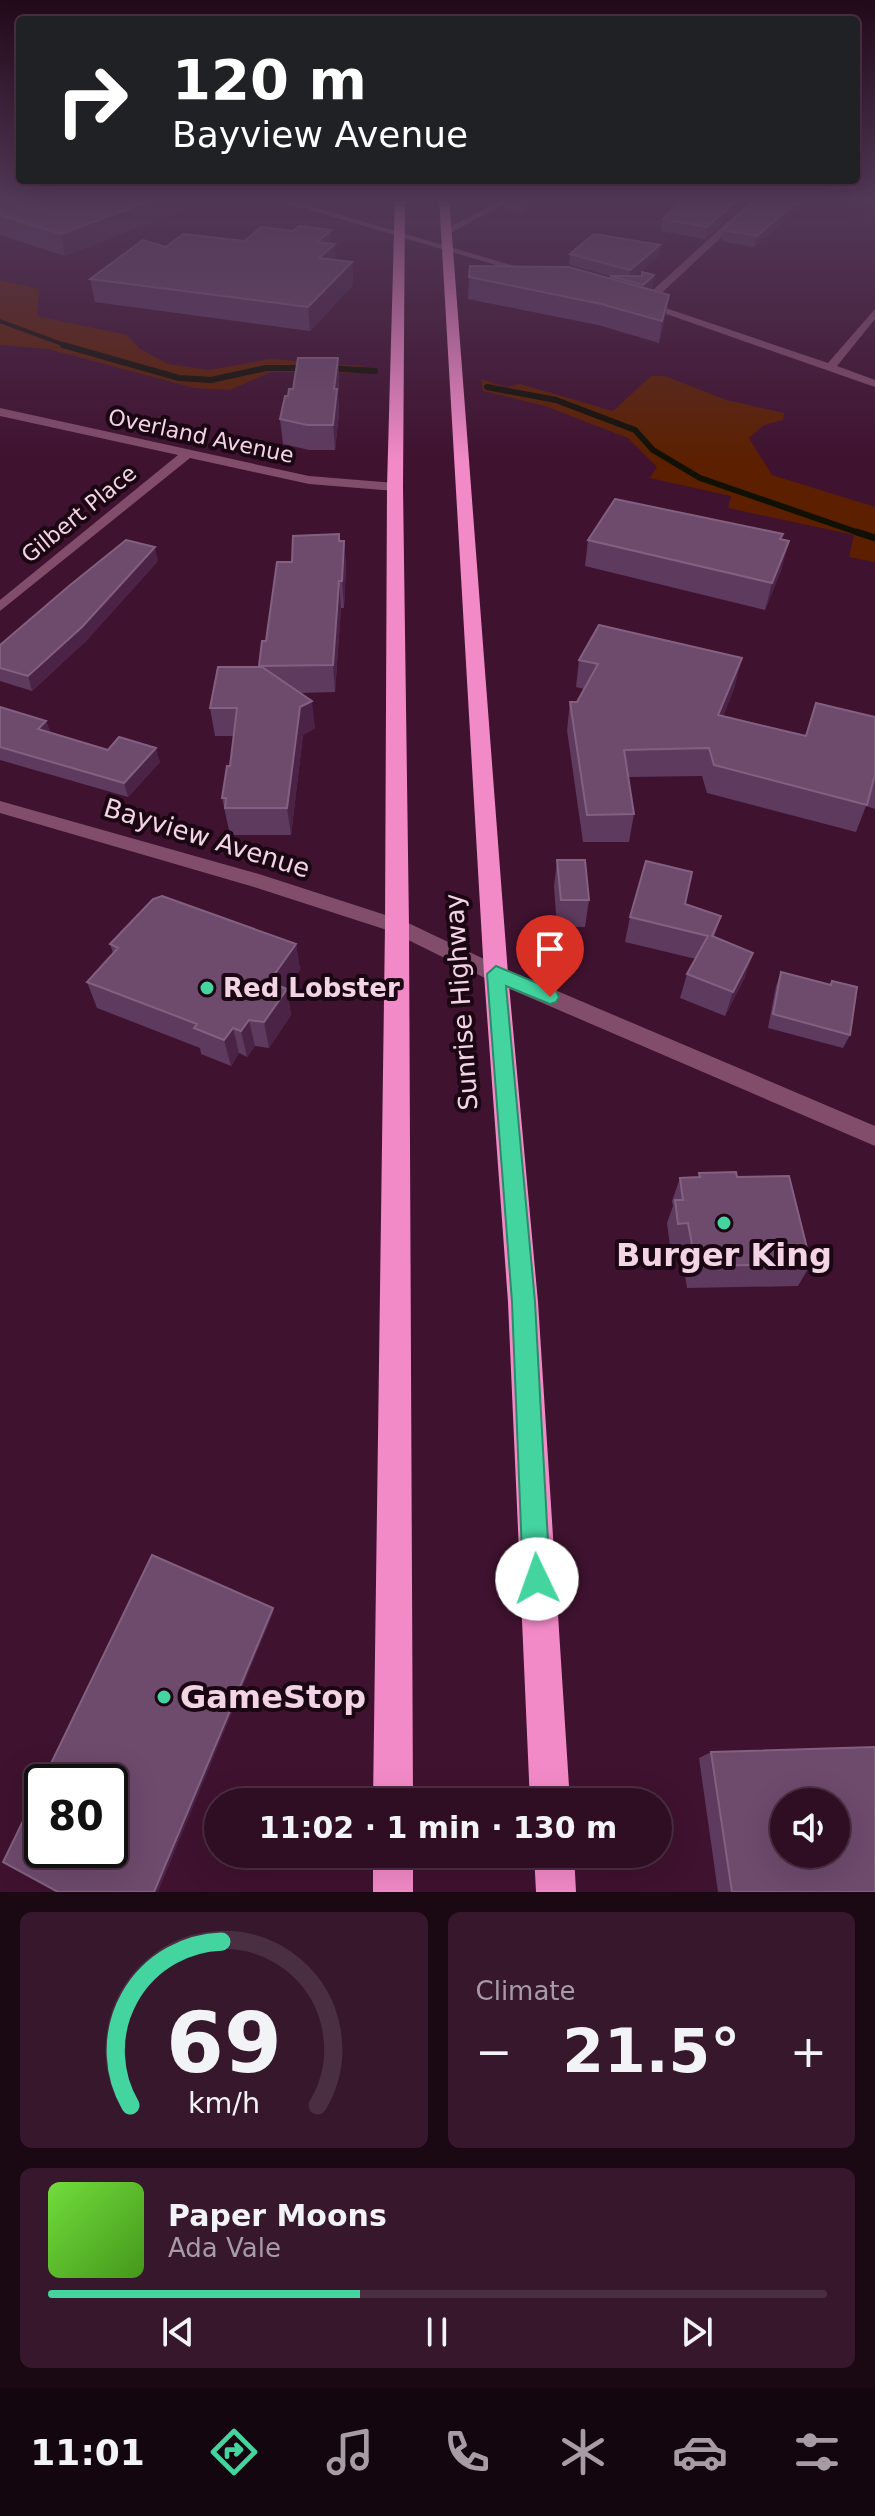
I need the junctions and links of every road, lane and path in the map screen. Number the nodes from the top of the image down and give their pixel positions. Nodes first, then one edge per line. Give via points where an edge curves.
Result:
1 (399, 285) edge
2 (451, 285) edge
3 (664, 285) edge
4 (630, 300) edge
5 (644, 304) junction
6 (875, 312) edge
7 (830, 368) junction
8 (875, 384) edge
9 (0, 412) edge
10 (186, 455) junction
11 (395, 487) junction
12 (0, 607) edge
13 (0, 807) edge
14 (397, 926) junction
15 (496, 974) junction
16 (875, 1136) edge
17 (393, 1788) edge
18 (549, 1788) edge
19 (393, 1868) edge
20 (555, 1868) edge
21 (393, 1892) edge
22 (556, 1892) edge

1 - 11 highway
2 - 15 highway, Sunrise Highway
3 - 5 street
4 - 5 street
5 - 7 street
6 - 7 street
7 - 8 street
9 - 10 street, Overland Avenue
10 - 11 street, Overland Avenue via 309,480
10 - 12 street, Gilbert Place
11 - 14 highway
13 - 14 street, Bayview Avenue
14 - 15 street, Bayview Avenue
14 - 17 highway
15 - 16 street
15 - 18 highway, Sunrise Highway via 523,1302
19 - 21 highway
20 - 22 highway

